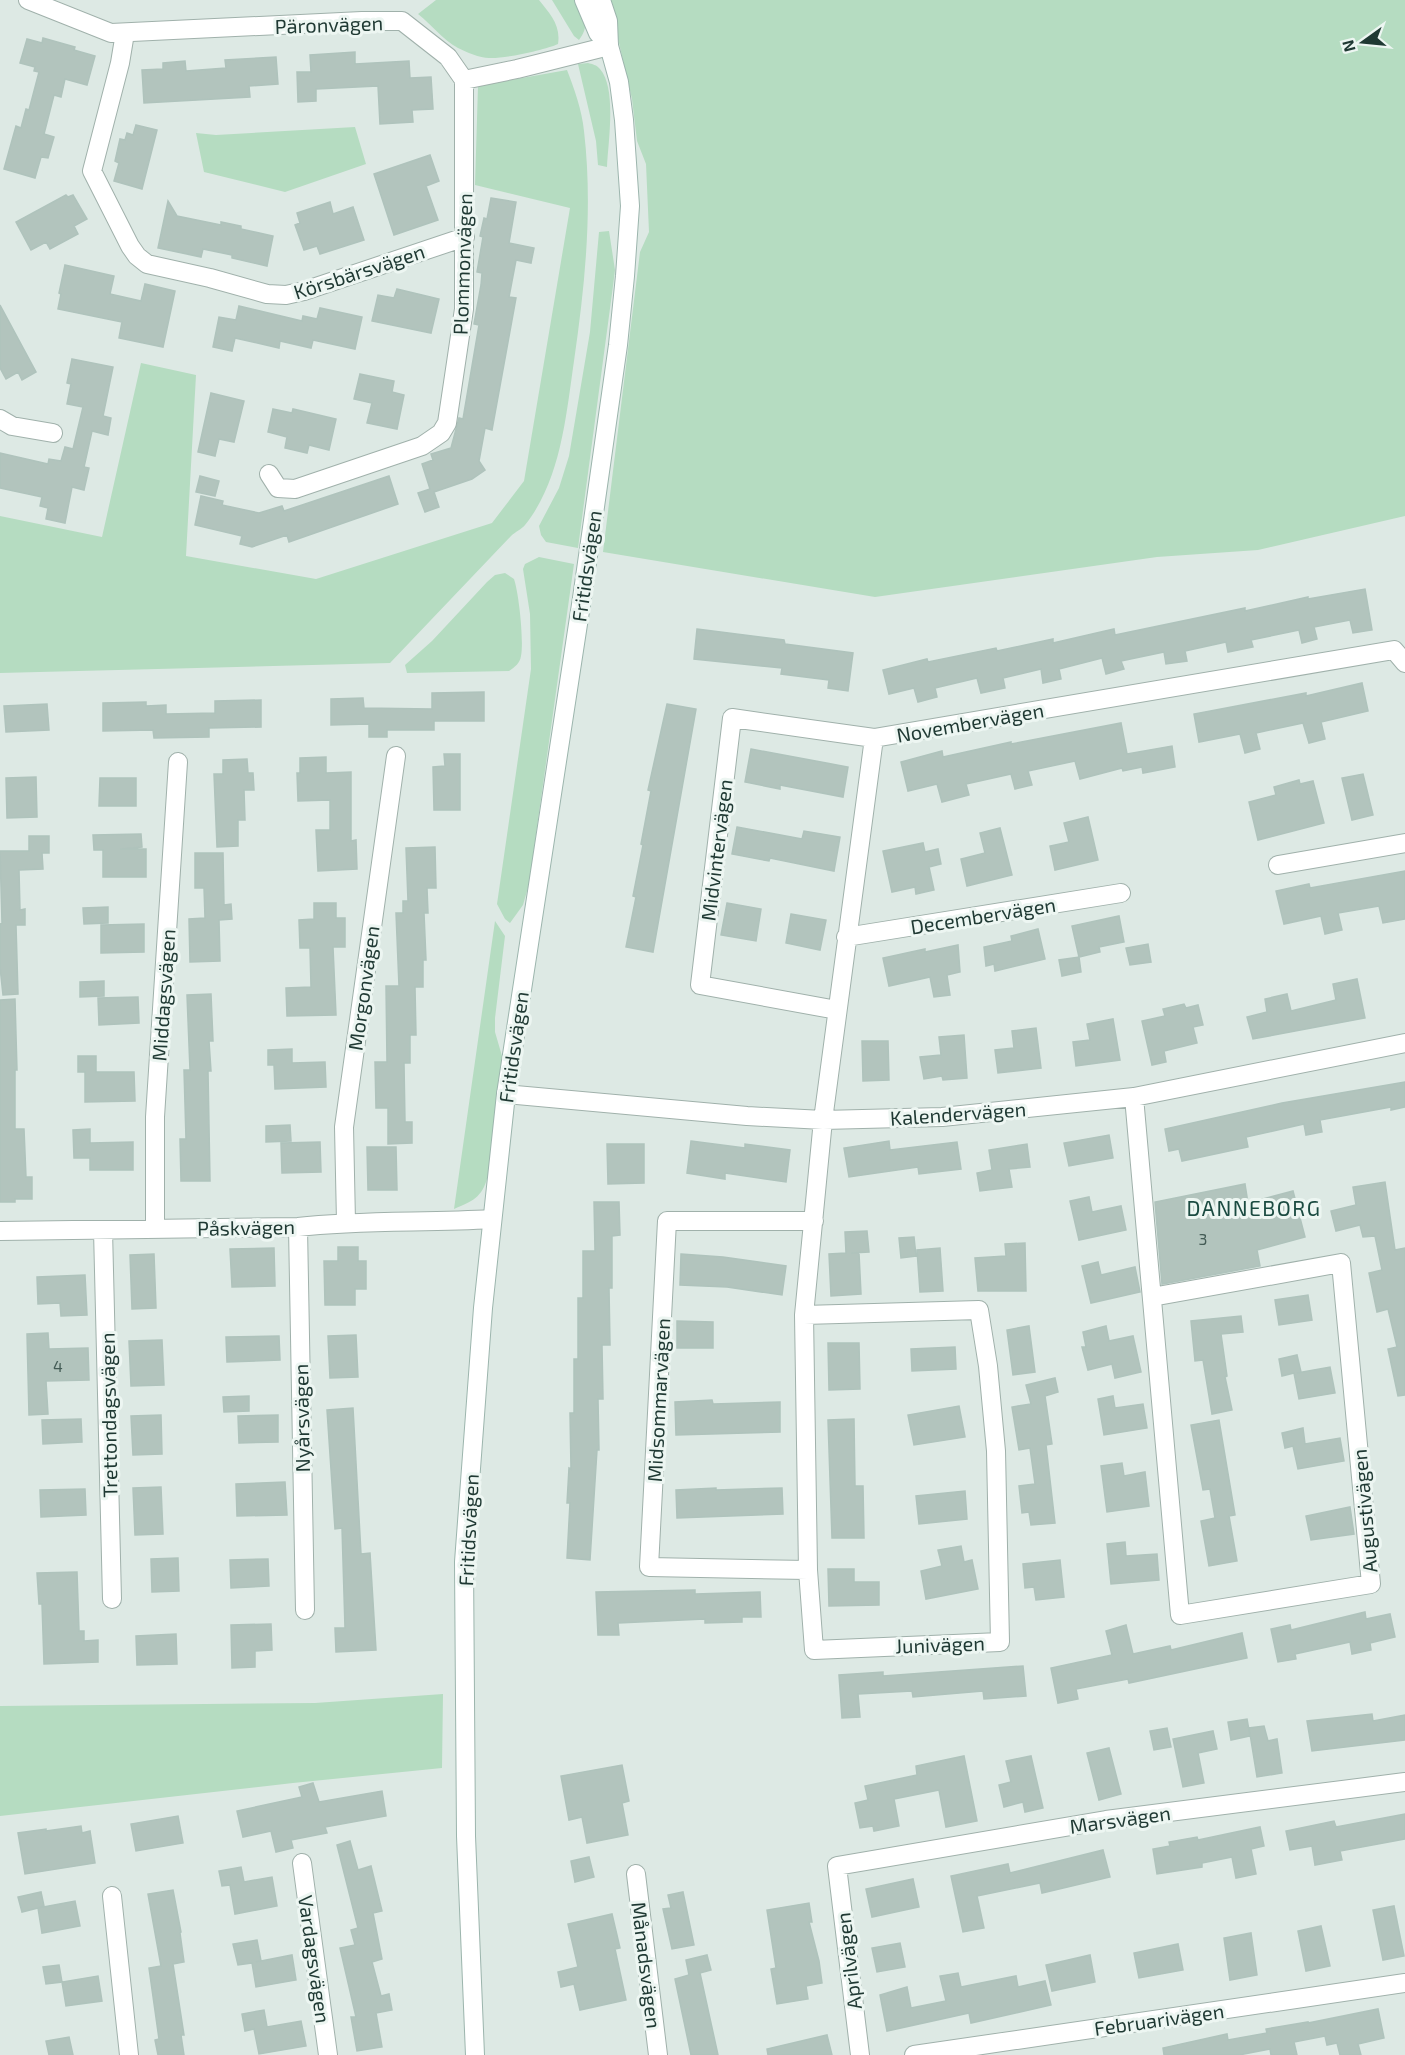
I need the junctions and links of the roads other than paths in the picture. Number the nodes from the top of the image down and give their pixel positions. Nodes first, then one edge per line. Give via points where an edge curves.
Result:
1 (28, 0) edge
2 (585, 0) edge
3 (601, 0) edge
4 (125, 33) junction
5 (609, 46) junction
6 (464, 80) junction
7 (465, 237) junction
8 (0, 419) edge
9 (53, 433) dead end
10 (269, 474) dead end
11 (1405, 663) edge
12 (874, 738) junction
13 (396, 756) dead end
14 (178, 762) dead end
15 (1405, 843) edge
16 (1278, 865) dead end
17 (1120, 893) dead end
18 (846, 937) junction
19 (837, 1010) junction
20 (1405, 1043) edge
21 (506, 1094) junction
22 (1134, 1098) junction
23 (823, 1120) junction
24 (492, 1219) junction
25 (814, 1221) junction
26 (346, 1222) junction
27 (298, 1227) junction
28 (155, 1229) junction
29 (104, 1230) junction
30 (0, 1232) edge
31 (1152, 1297) junction
32 (804, 1315) junction
33 (808, 1570) junction
34 (112, 1599) dead end
35 (305, 1610) dead end
36 (1405, 1782) edge
37 (302, 1863) dead end
38 (837, 1866) joint
39 (636, 1874) dead end
40 (112, 1896) dead end
41 (1405, 1983) edge
42 (129, 2055) edge
43 (328, 2055) edge
44 (475, 2055) edge
45 (658, 2055) edge
46 (860, 2055) edge
47 (914, 2055) edge

1 - 4 street, Päronvägen via 111,33
2 - 5 street, Fritidsvägen via 598,33
3 - 5 street, Fritidsvägen via 608,21
4 - 6 street, Päronvägen via 402,21 448,57
4 - 7 street, Körsbärsvägen via 92,171 130,246 147,264 267,294 286,295
5 - 6 street
5 - 21 street, Fritidsvägen via 619,82 629,163 625,276 585,577
6 - 7 street, Plommonvägen
7 - 10 street, Plommonvägen via 464,309 447,423 441,433 422,446 295,489 278,489
8 - 9 street via 12,426
11 - 12 street, Novembervägen via 1394,650
12 - 18 street, Novembervägen
12 - 19 street, Midvintervägen via 732,718 700,985
13 - 26 street, Morgonvägen via 344,1127
14 - 28 street, Middagsvägen via 155,1117
15 - 16 street
17 - 18 street, Decembervägen
18 - 19 street, Novembervägen
19 - 23 street, Novembervägen
20 - 22 street, Kalendervägen
21 - 23 street, Kalendervägen
21 - 24 street, Fritidsvägen
22 - 23 street, Kalendervägen via 942,1117
22 - 31 street, Augustivägen
23 - 25 street, Junivägen
24 - 26 street, Påskvägen
24 - 44 street, Fritidsvägen via 464,1562 466,1836
25 - 32 street, Junivägen
25 - 33 street, Midsommarvägen via 667,1221 649,1567
26 - 27 street, Påskvägen
27 - 28 street, Påskvägen
27 - 35 street, Nyårsvägen
28 - 29 street, Påskvägen
29 - 30 street, Påskvägen
29 - 34 street, Trettondagsvägen
31 - 31 street, Augustivägen via 1180,1615 1371,1584 1341,1263
32 - 33 street, Junivägen
32 - 33 street, Junivägen via 979,1310 996,1451 1000,1642 814,1650
36 - 38 street, Marsvägen via 1106,1820
37 - 43 street, Vardagsvägen
38 - 46 street, Aprilvägen
39 - 45 street, Månadsvägen
40 - 42 street
41 - 47 street, Februarivägen

